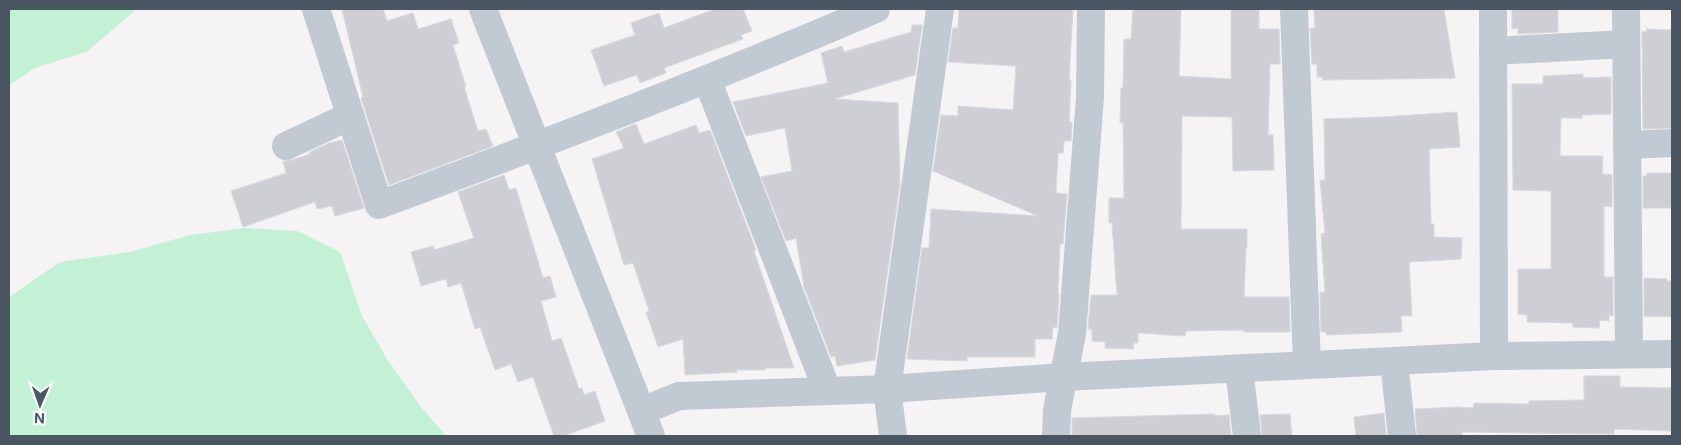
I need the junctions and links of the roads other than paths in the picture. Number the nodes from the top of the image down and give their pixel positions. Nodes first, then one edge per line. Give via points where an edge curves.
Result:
1 (316, 9) edge
2 (483, 9) edge
3 (876, 9) edge
4 (940, 9) edge
5 (1091, 9) edge
6 (1294, 9) edge
7 (1492, 9) edge
8 (1626, 9) edge
9 (1626, 44) junction
10 (1493, 51) junction
11 (707, 78) junction
12 (350, 116) junction
13 (1672, 143) edge
14 (1627, 145) junction
15 (286, 146) dead end
16 (538, 146) junction
17 (1629, 353) junction
18 (1672, 354) edge
19 (1494, 356) junction
20 (1394, 361) junction
21 (1307, 365) junction
22 (1239, 369) junction
23 (1064, 377) junction
24 (887, 389) junction
25 (827, 390) junction
26 (642, 411) junction
27 (652, 436) edge
28 (893, 436) edge
29 (1056, 436) edge
30 (1247, 436) edge
31 (1402, 436) edge

1 - 12 street
2 - 16 street
3 - 11 street
4 - 24 street
5 - 23 street via 1090,97 1072,334
6 - 21 street
7 - 10 street
8 - 9 street
9 - 10 street
9 - 14 street
10 - 19 street
11 - 16 street
11 - 25 street
12 - 15 street
12 - 16 street via 379,205
13 - 14 street
14 - 17 street
16 - 26 street
17 - 18 street
17 - 19 street
19 - 20 street
20 - 21 street
20 - 31 street
21 - 22 street
22 - 23 street
22 - 30 street
23 - 24 street
23 - 29 street
24 - 25 street
24 - 28 street
25 - 26 street via 679,396
26 - 27 street

